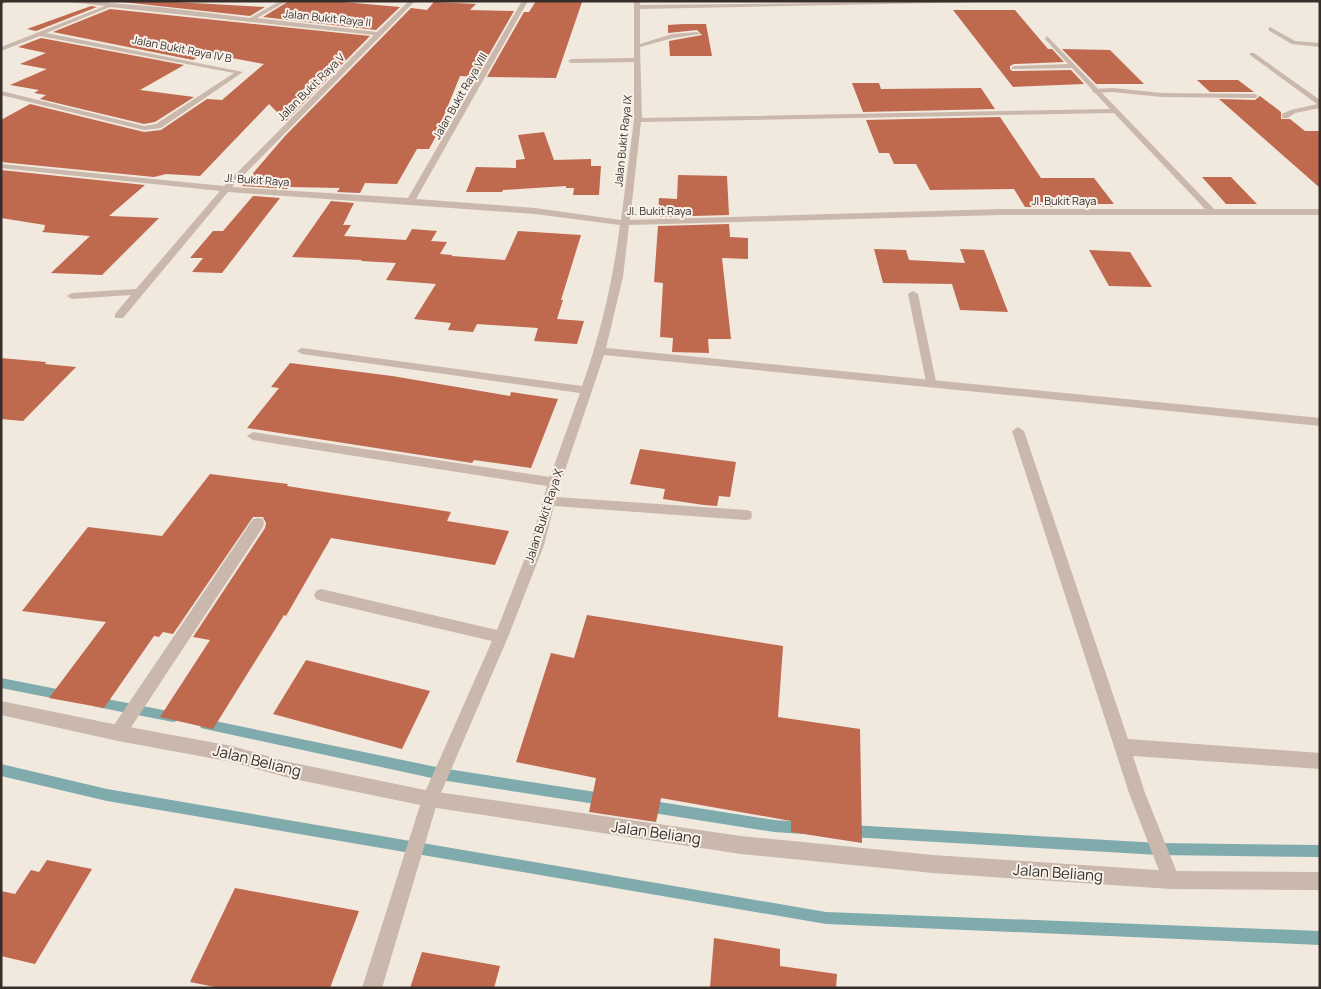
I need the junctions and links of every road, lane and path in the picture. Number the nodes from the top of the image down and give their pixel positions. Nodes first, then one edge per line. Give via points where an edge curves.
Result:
1 (6, 1) edge
2 (64, 1) edge
3 (171, 1) edge
4 (284, 1) edge
5 (412, 1) edge
6 (525, 1) edge
7 (1024, 1) edge
8 (965, 2) edge
9 (1, 3) edge
10 (774, 3) edge
11 (637, 4) edge
12 (111, 6) junction
13 (159, 9) junction
14 (250, 20) junction
15 (1270, 29) dead end
16 (41, 34) junction
17 (380, 34) junction
18 (697, 34) dead end
19 (1047, 38) dead end
20 (1320, 45) edge
21 (638, 46) junction
22 (1, 49) edge
23 (1252, 54) dead end
24 (637, 60) junction
25 (571, 61) dead end
26 (1074, 66) junction
27 (1014, 68) dead end
28 (1095, 91) junction
29 (1, 93) edge
30 (1255, 96) dead end
31 (1320, 104) edge
32 (1114, 111) junction
33 (1285, 116) dead end
34 (638, 120) junction
35 (1, 166) edge
36 (226, 189) junction
37 (411, 201) junction
38 (1211, 211) junction
39 (1320, 212) edge
40 (625, 223) junction
41 (140, 292) junction
42 (914, 294) dead end
43 (72, 296) dead end
44 (119, 316) dead end
45 (302, 351) dead end
46 (600, 352) junction
47 (931, 382) junction
48 (586, 390) junction
49 (1320, 422) edge
50 (1018, 431) dead end
51 (253, 436) dead end
52 (554, 482) junction
53 (550, 500) junction
54 (746, 515) dead end
55 (258, 523) dead end
56 (321, 595) dead end
57 (501, 637) junction
58 (1, 708) edge
59 (118, 733) junction
60 (1122, 747) junction
61 (1320, 761) edge
62 (430, 799) junction
63 (1171, 880) junction
64 (1320, 880) edge
65 (372, 988) edge

1 - 9 street
2 - 12 street, Jalan Bukit Raya II
3 - 13 street
4 - 14 street
5 - 17 street, Jalan Bukit Raya V
6 - 37 street, Jalan Bukit Raya VIII
7 - 8 street
8 - 10 street
10 - 11 street
11 - 21 street, Jalan Bukit Raya IX
12 - 13 street, Jalan Bukit Raya II
12 - 16 street
13 - 14 street, Jalan Bukit Raya II
14 - 17 street, Jalan Bukit Raya II
15 - 20 street via 1294,42
16 - 22 street
16 - 29 street, Jalan Bukit Raya IV B via 240,72 158,126 150,128
17 - 36 street, Jalan Bukit Raya V
18 - 21 street via 672,36
19 - 26 street
21 - 24 street, Jalan Bukit Raya IX
23 - 31 street
24 - 25 street
24 - 34 street, Jalan Bukit Raya IX
26 - 27 street
26 - 28 street
28 - 30 street
28 - 32 street
31 - 33 street
32 - 34 street
32 - 38 street
34 - 40 street, Jalan Bukit Raya IX
35 - 36 street, Jl. Bukit Raya
36 - 37 street, Jl. Bukit Raya
36 - 41 street, Jalan Bukit Raya V
37 - 40 street, Jl. Bukit Raya via 534,211
38 - 39 street, Jl. Bukit Raya
38 - 40 street, Jl. Bukit Raya via 1001,212
40 - 46 street, Jalan Bukit Raya X via 618,277
41 - 43 street
41 - 44 street, Jalan Bukit Raya V
42 - 47 street
45 - 48 street
46 - 47 street
46 - 48 street, Jalan Bukit Raya X
47 - 49 street
48 - 52 street, Jalan Bukit Raya X
50 - 60 street
51 - 52 street
52 - 53 street, Jalan Bukit Raya X
53 - 54 street
53 - 57 street, Jalan Bukit Raya X
55 - 59 street
56 - 57 street
57 - 62 street, Jalan Bukit Raya X
58 - 59 street, Jalan Beliang
59 - 62 street, Jalan Beliang via 232,754 290,770
60 - 61 street
60 - 63 street
62 - 63 street, Jalan Beliang via 741,845 933,864
62 - 65 street, Jalan Bukit Raya X
63 - 64 street, Jalan Beliang

